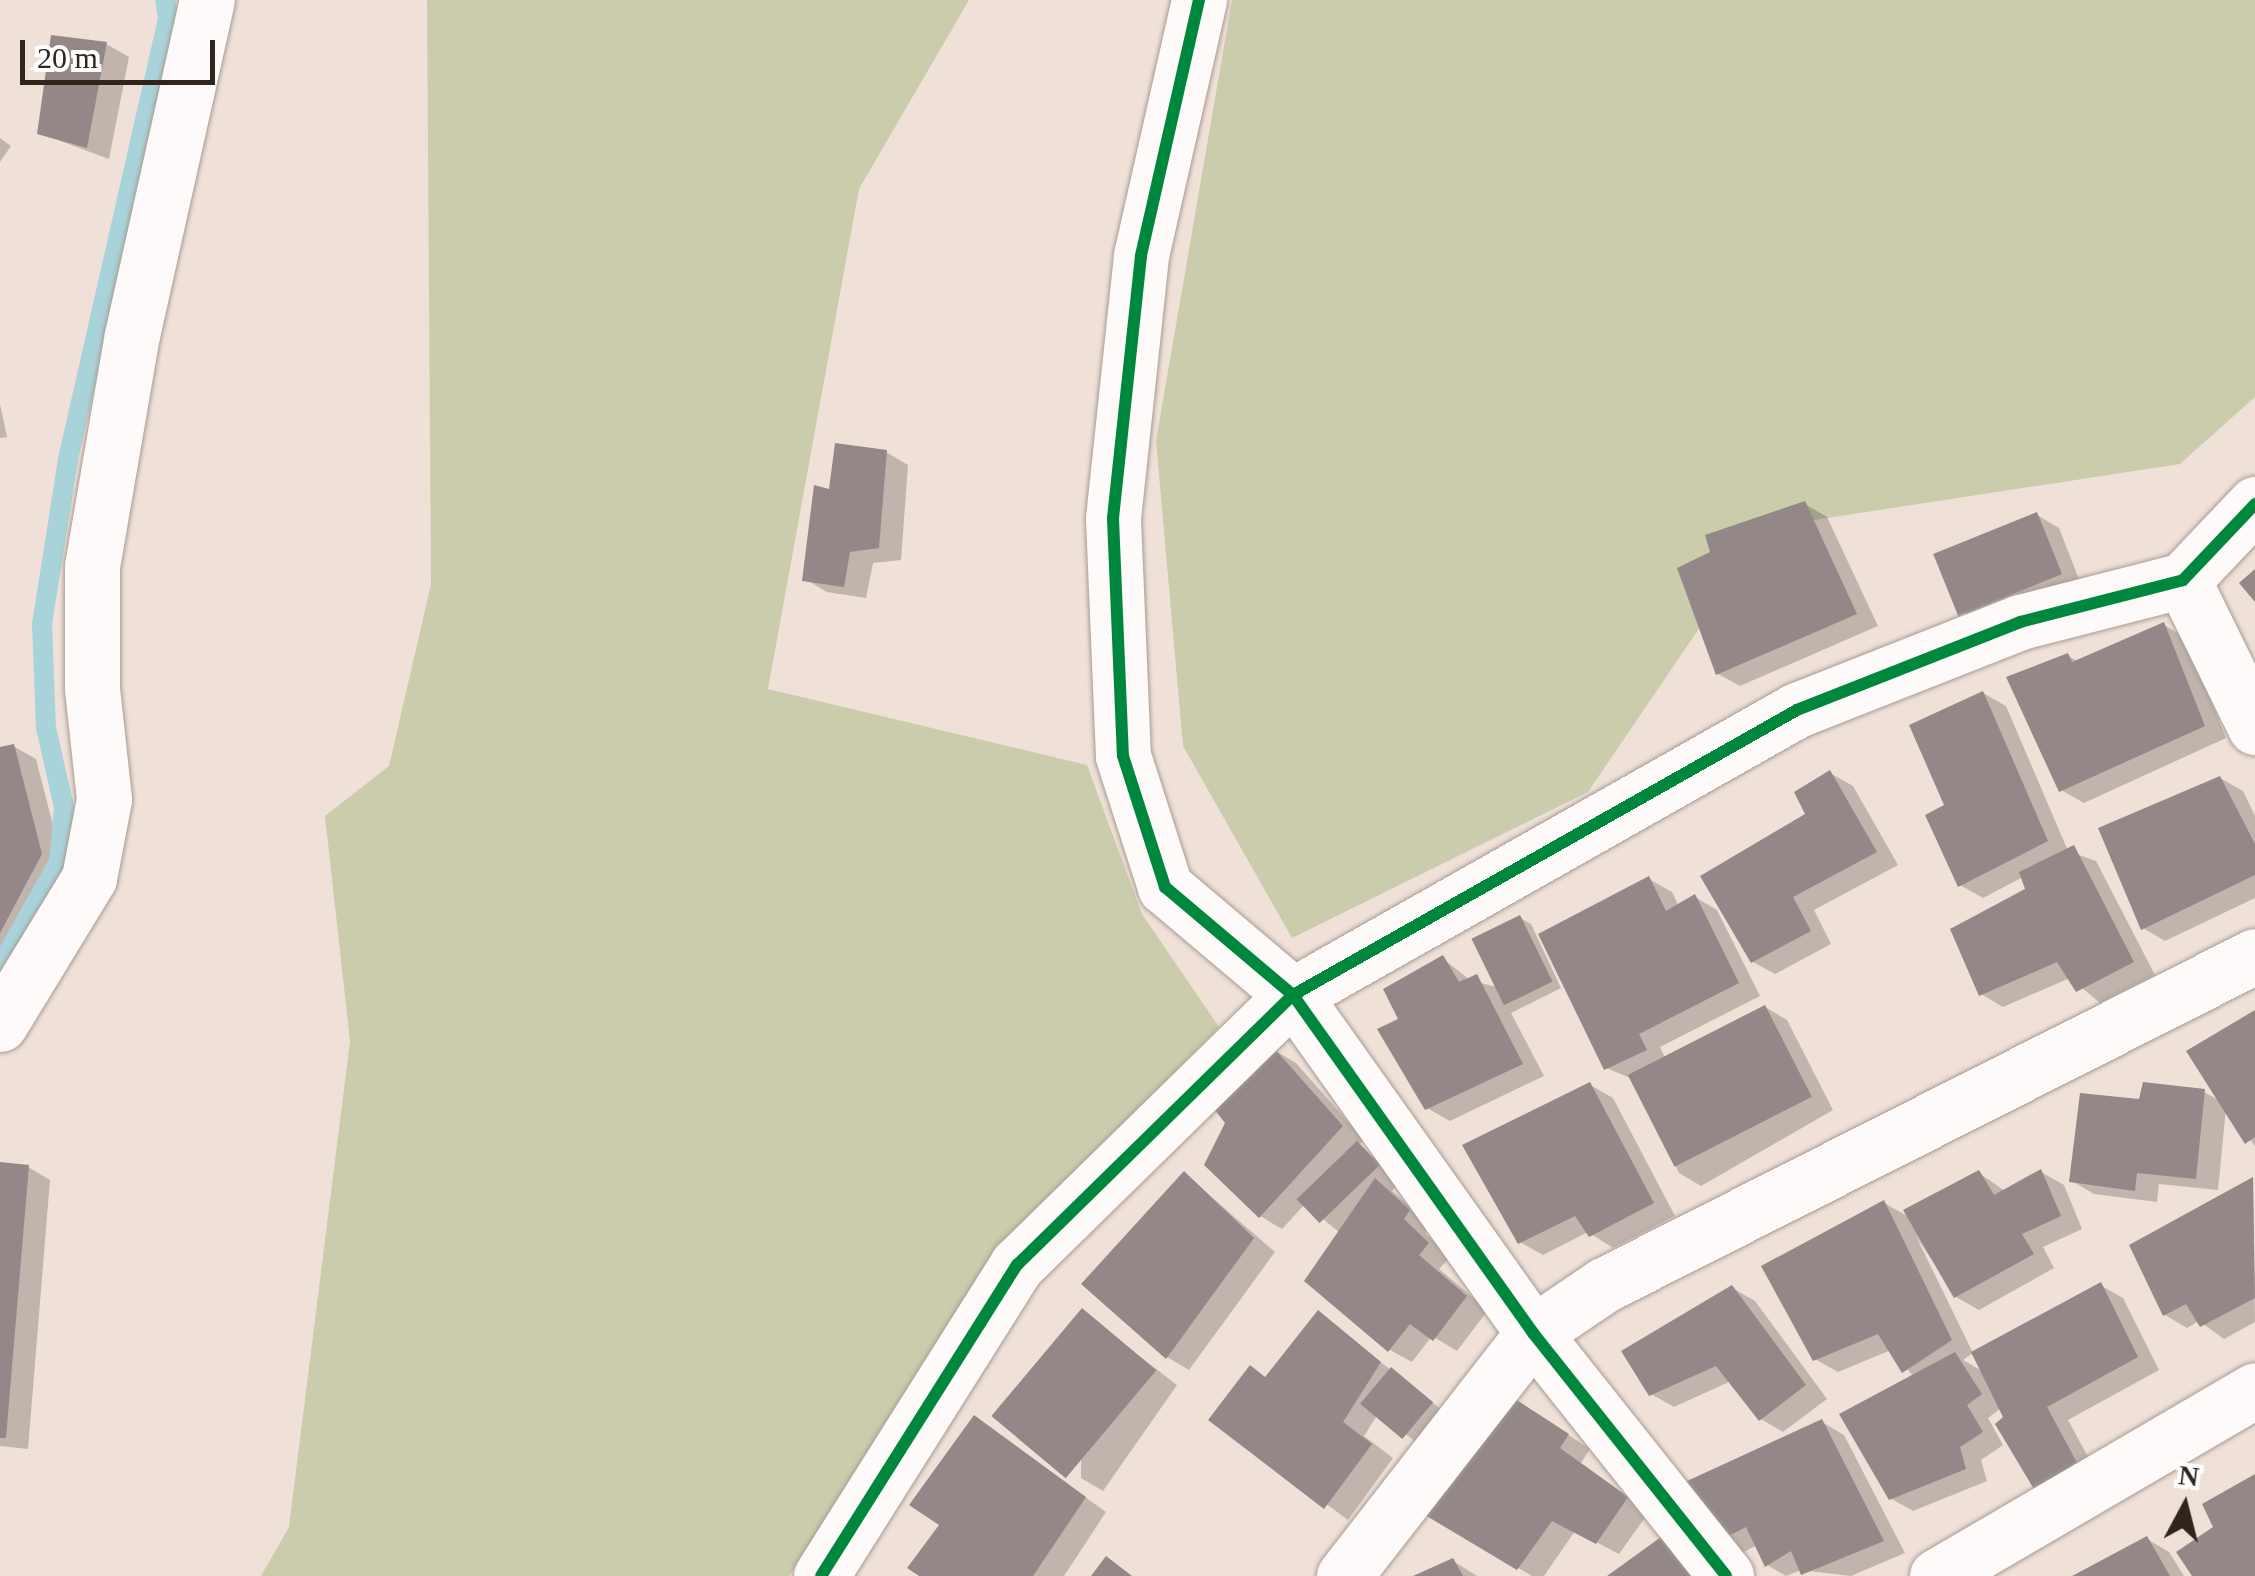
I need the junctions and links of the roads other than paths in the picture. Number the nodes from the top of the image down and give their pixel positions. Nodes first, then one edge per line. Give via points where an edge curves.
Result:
1 (207, 0) edge
2 (1199, 0) edge
3 (2255, 504) edge
4 (2183, 580) junction
5 (2255, 727) edge
6 (2255, 956) edge
7 (1292, 995) junction
8 (0, 1024) edge
9 (1533, 1333) junction
10 (2255, 1390) edge
11 (821, 1576) edge
12 (1344, 1576) edge
13 (1726, 1576) edge
14 (1937, 1576) edge

1 - 8 street via 136,317 92,566 92,688 104,800 90,878
2 - 7 street via 1141,256 1113,519 1123,756 1165,887
3 - 4 street
4 - 5 street
4 - 7 street via 2020,622 1796,710
6 - 9 street via 1604,1285
7 - 9 street
7 - 11 street via 1016,1266
9 - 12 street
9 - 13 street
10 - 14 street

